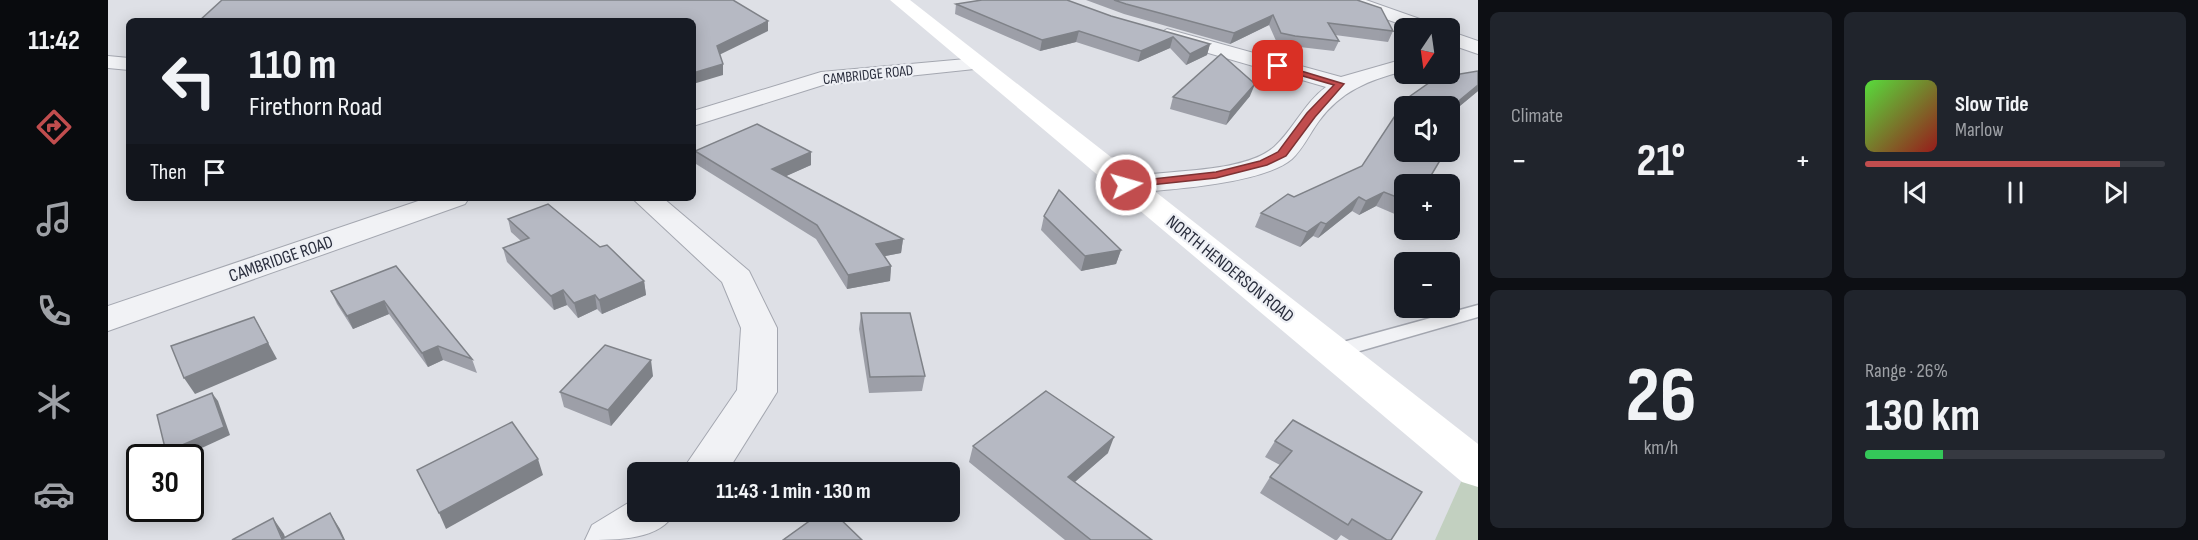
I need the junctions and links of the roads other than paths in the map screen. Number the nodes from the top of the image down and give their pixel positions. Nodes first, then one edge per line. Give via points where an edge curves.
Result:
1 (899, 0) edge
2 (1350, 0) edge
3 (1400, 18) edge
4 (1148, 29) edge
5 (1460, 42) edge
6 (1478, 50) edge
7 (1460, 54) edge
8 (108, 62) edge
9 (126, 64) edge
10 (977, 64) junction
11 (1394, 67) edge
12 (1340, 84) junction
13 (696, 118) edge
14 (1126, 185) junction
15 (446, 201) edge
16 (649, 201) edge
17 (1478, 311) edge
18 (108, 319) edge
19 (1332, 352) junction
20 (711, 462) edge
21 (1478, 469) edge
22 (637, 522) edge
23 (609, 540) edge

1 - 10 street, NORTH HENDERSON ROAD
2 - 3 street
4 - 12 street
5 - 6 street
6 - 7 street
8 - 9 street
10 - 13 street, CAMBRIDGE ROAD via 821,79
10 - 14 street, NORTH HENDERSON ROAD
11 - 12 street
12 - 14 street via 1282,154 1273,159 1216,175
14 - 19 street, NORTH HENDERSON ROAD
15 - 18 street, CAMBRIDGE ROAD
16 - 20 street via 737,278 759,328 757,392
17 - 19 lane
19 - 21 street, NORTH HENDERSON ROAD
22 - 23 street

